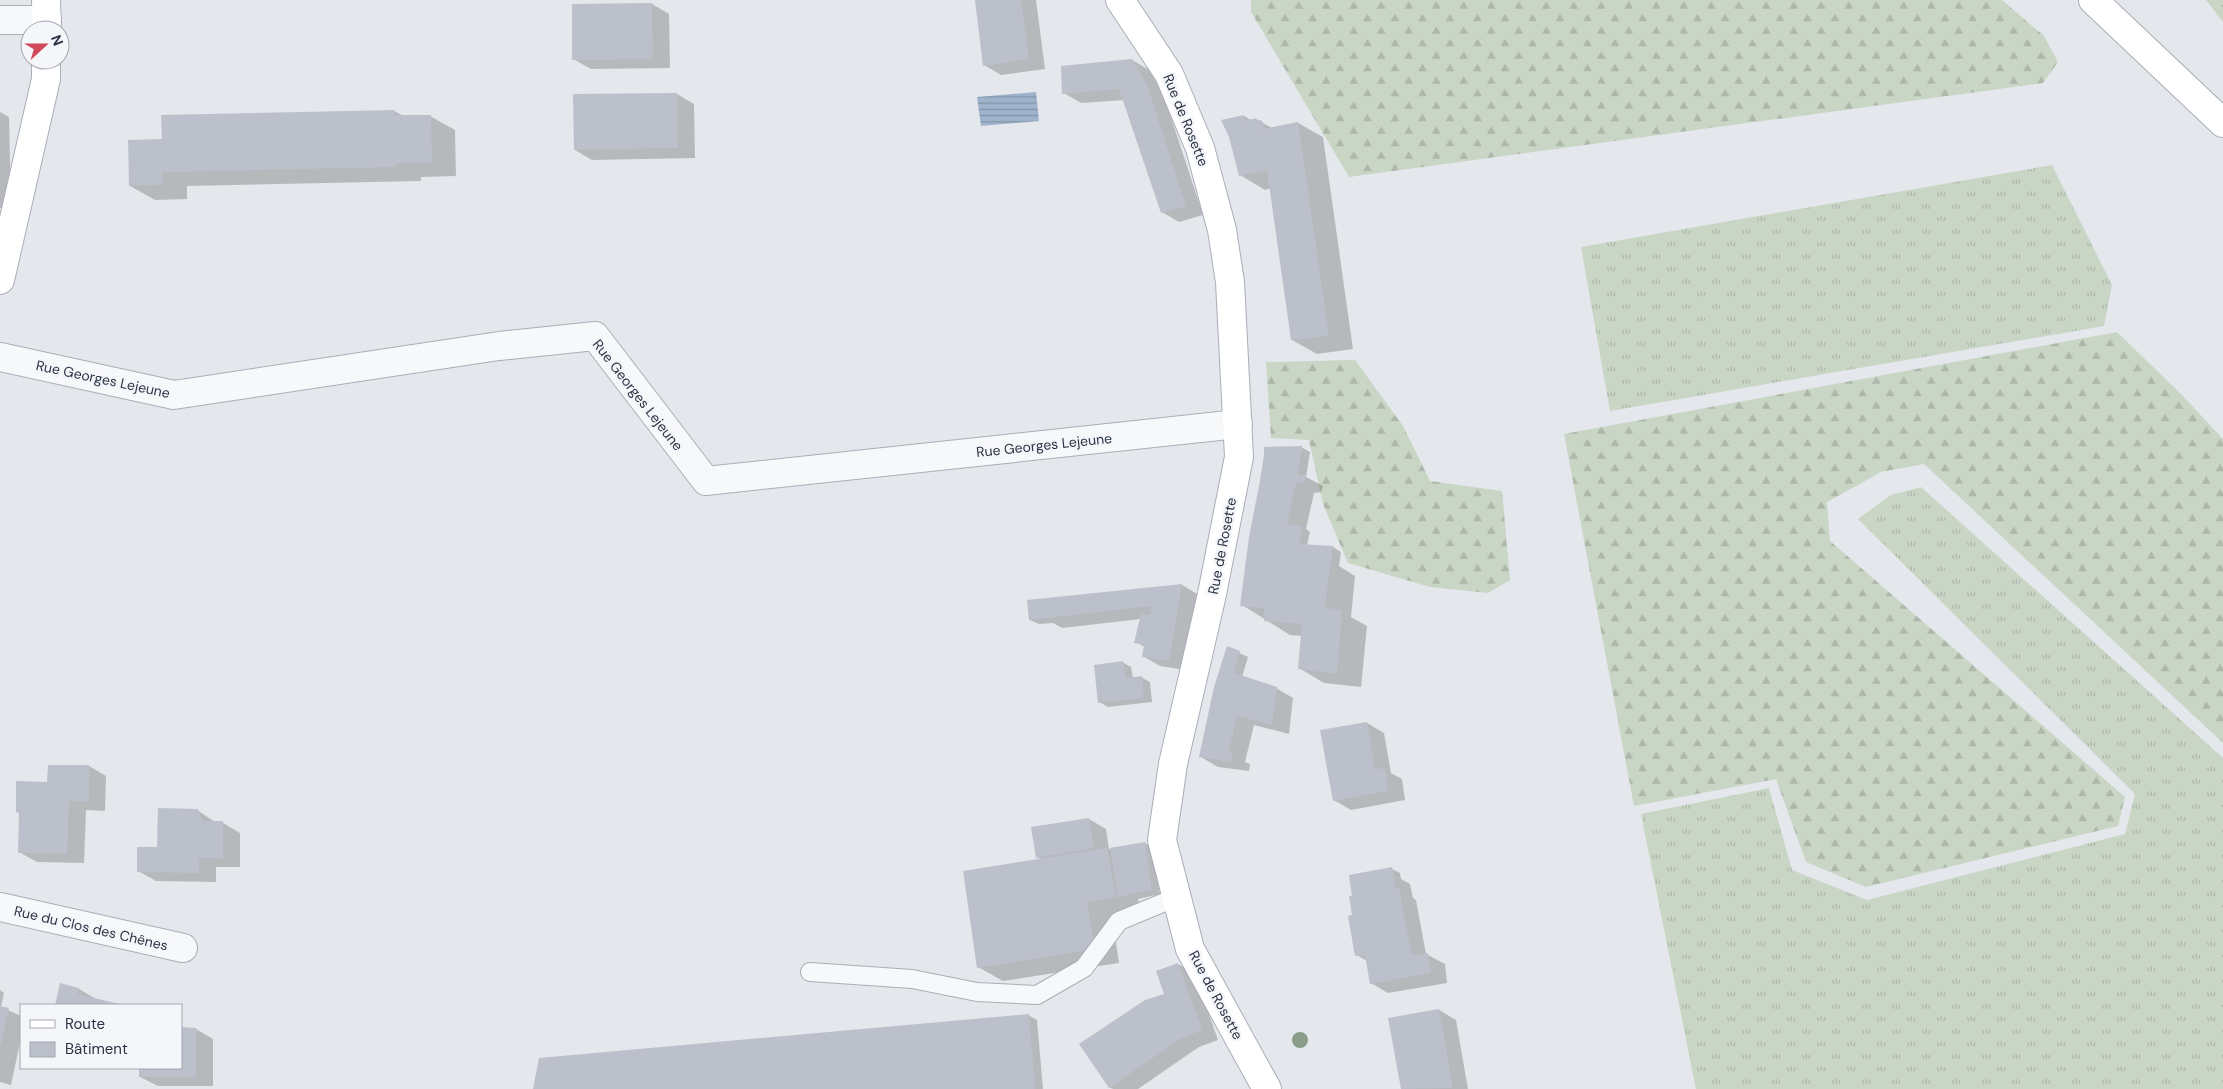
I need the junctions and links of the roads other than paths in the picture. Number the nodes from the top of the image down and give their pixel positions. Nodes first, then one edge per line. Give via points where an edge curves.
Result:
1 (1120, 0) edge
2 (2104, 4) edge
3 (46, 17) edge
4 (0, 20) edge
5 (46, 70) edge
6 (2223, 123) edge
7 (0, 280) edge
8 (0, 357) edge
9 (1238, 424) junction
10 (1177, 897) junction
11 (0, 907) edge
12 (182, 948) dead end
13 (810, 972) dead end
14 (1262, 1087) edge

1 - 9 street, Rue de Rosette via 1170,74 1200,148 1222,230 1230,282
2 - 6 street
3 - 4 street
5 - 7 street
8 - 9 street, Rue Georges Lejeune via 174,395 500,346 596,336 706,480
9 - 10 street, Rue de Rosette via 1239,457 1173,764 1162,840
10 - 13 lane via 1119,920 1084,968 1037,995 976,992 912,979
10 - 14 street, Rue de Rosette via 1190,949
11 - 12 street, Rue du Clos des Chênes

